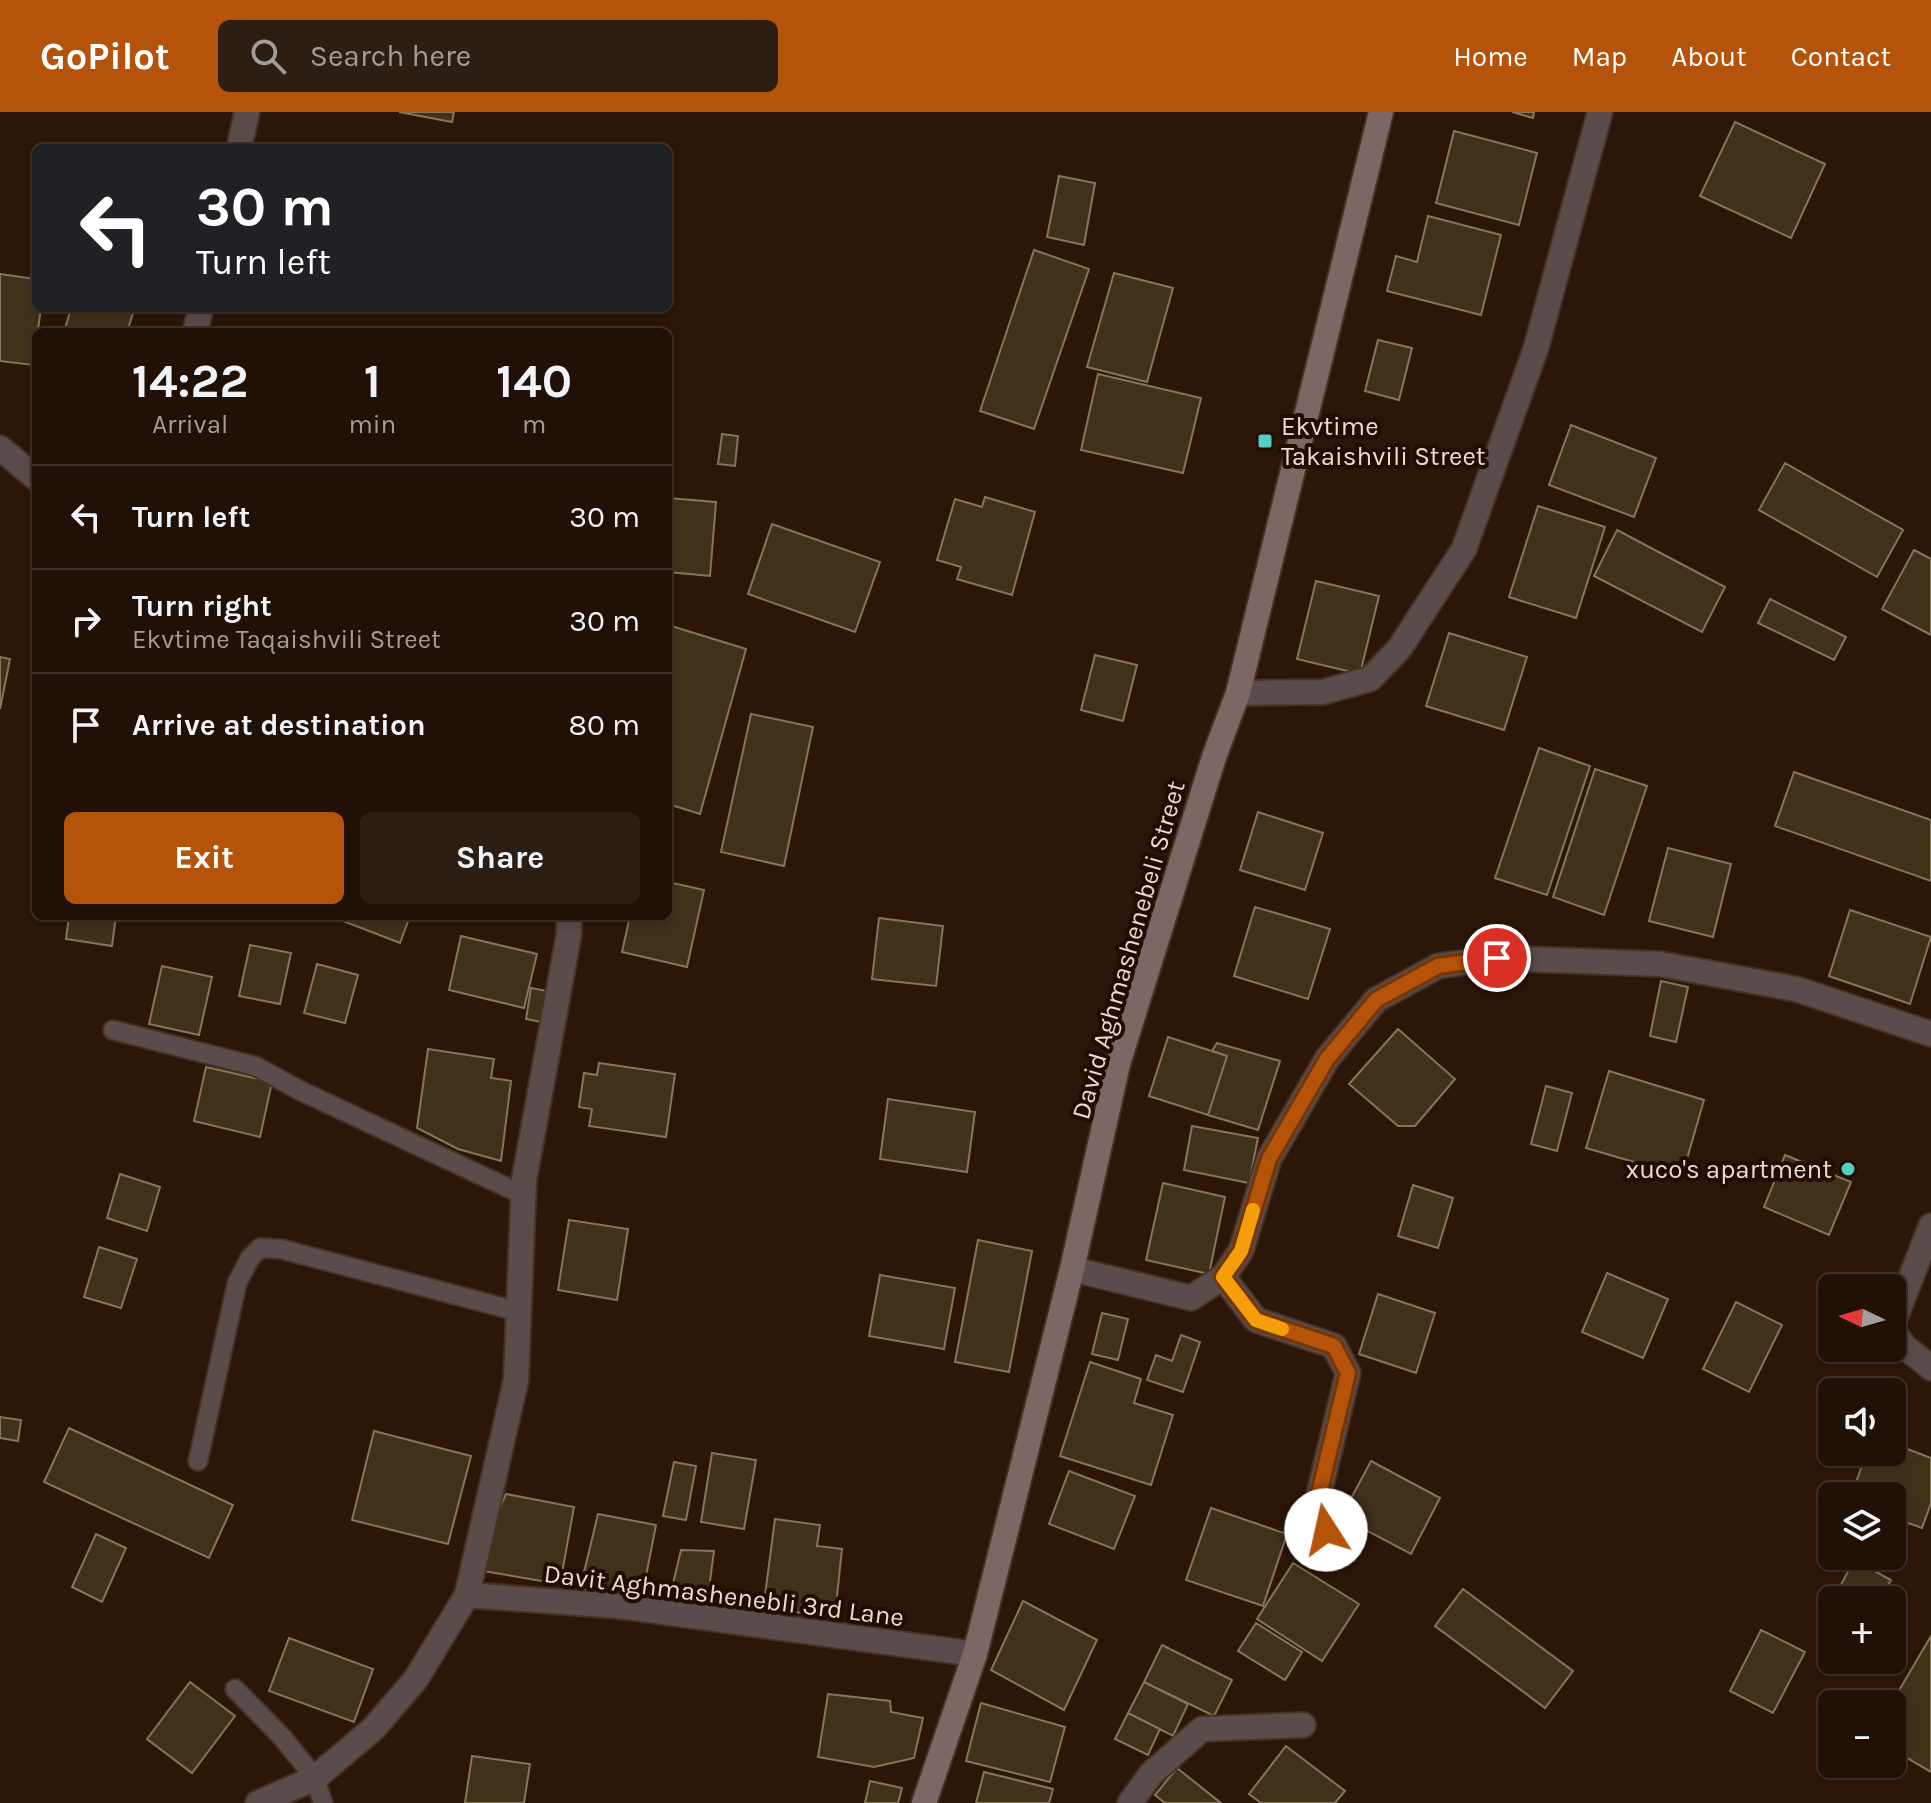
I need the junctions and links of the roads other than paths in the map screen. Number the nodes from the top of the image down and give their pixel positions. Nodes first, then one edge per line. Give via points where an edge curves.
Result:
1 (247, 112) edge
2 (1381, 112) edge
3 (1600, 112) edge
4 (240, 144) edge
5 (0, 448) edge
6 (32, 475) edge
7 (1238, 693) junction
8 (569, 920) edge
9 (113, 1030) dead end
10 (1931, 1034) edge
11 (523, 1195) junction
12 (1931, 1226) edge
13 (1072, 1269) junction
14 (1223, 1277) junction
15 (1906, 1291) edge
16 (520, 1312) junction
17 (1906, 1348) edge
18 (1931, 1368) edge
19 (198, 1461) dead end
20 (1326, 1530) dead end
21 (467, 1595) junction
22 (975, 1654) junction
23 (235, 1689) dead end
24 (1303, 1725) dead end
25 (315, 1778) junction
26 (258, 1803) edge
27 (323, 1803) edge
28 (924, 1803) edge
29 (1130, 1803) edge

1 - 4 street
2 - 7 street, David Aghmashenebeli Street
3 - 7 street via 1536,348 1464,549 1399,649 1370,679 1323,692
5 - 6 street
7 - 13 street, David Aghmashenebeli Street via 1118,1064
8 - 11 street
9 - 11 lane via 255,1066
10 - 14 street via 1796,989 1660,964 1497,958 1438,966 1376,1000 1327,1059 1269,1159 1241,1251
11 - 16 street
12 - 15 street
13 - 14 street via 1191,1298
13 - 22 street, David Aghmashenebeli Street
14 - 20 street via 1256,1320 1334,1346 1348,1373 1318,1498
16 - 19 lane via 281,1249 260,1248 237,1283
16 - 21 street via 516,1380
17 - 18 street
21 - 22 street, Davit Aghmashenebli 3rd Lane via 619,1606
21 - 25 street via 416,1679 373,1729
22 - 28 street, David Aghmashenebeli Street
23 - 25 lane
24 - 29 street via 1202,1729 1151,1774
25 - 26 street
25 - 27 lane

